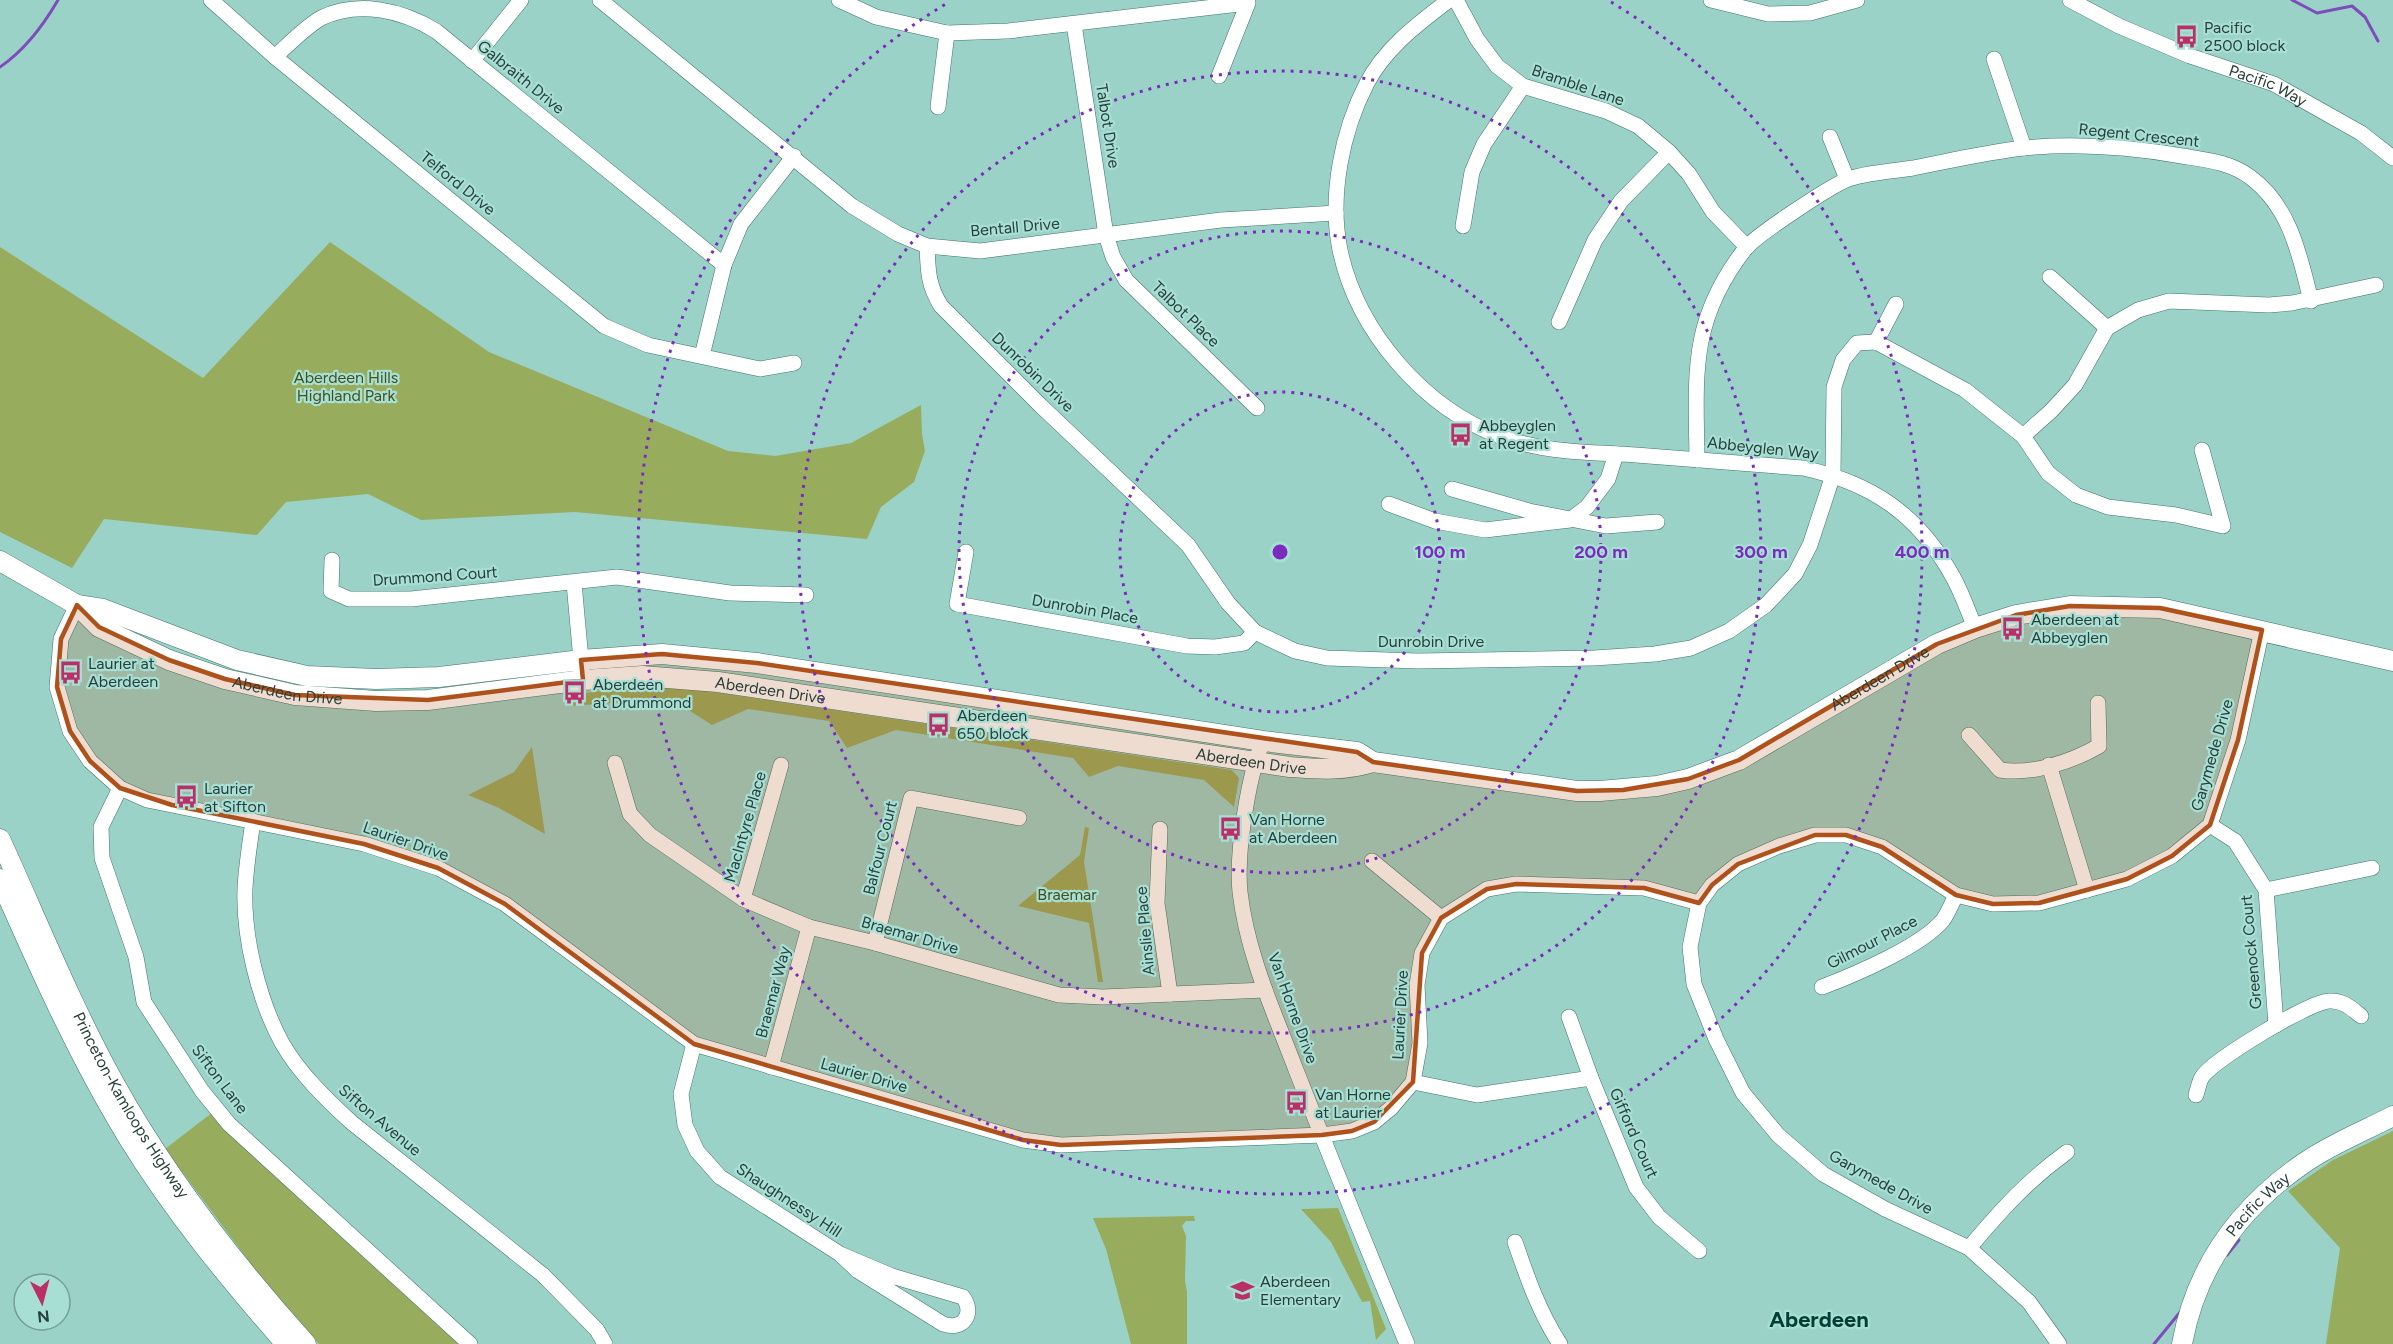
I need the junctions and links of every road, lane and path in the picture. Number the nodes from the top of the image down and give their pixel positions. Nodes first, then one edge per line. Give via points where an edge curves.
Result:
1 (211, 0) edge
2 (521, 0) edge
3 (600, 0) edge
4 (839, 0) edge
5 (1449, 0) edge
6 (1456, 0) edge
7 (1711, 0) edge
8 (1857, 0) edge
9 (2070, 0) edge
10 (1074, 24) junction
11 (947, 33) junction
12 (275, 57) junction
13 (1994, 59) dead end
14 (472, 61) junction
15 (1219, 76) dead end
16 (1523, 86) junction
17 (938, 107) dead end
18 (1830, 137) dead end
19 (2024, 148) junction
20 (1669, 152) junction
21 (794, 156) junction
22 (2393, 158) edge
23 (1847, 179) junction
24 (1336, 213) junction
25 (1462, 226) dead end
26 (1106, 235) junction
27 (927, 246) junction
28 (1747, 248) junction
29 (724, 265) junction
30 (2050, 277) dead end
31 (2376, 285) dead end
32 (2311, 300) junction
33 (1896, 304) dead end
34 (1559, 322) dead end
35 (2107, 328) junction
36 (1876, 342) junction
37 (702, 356) junction
38 (794, 363) dead end
39 (1257, 408) dead end
40 (2023, 436) junction
41 (2202, 450) dead end
42 (1616, 454) junction
43 (1697, 460) junction
44 (1833, 475) junction
45 (1452, 489) dead end
46 (1389, 504) dead end
47 (1570, 520) junction
48 (1657, 522) dead end
49 (966, 552) dead end
50 (332, 560) dead end
51 (0, 561) edge
52 (574, 583) junction
53 (806, 596) dead end
54 (77, 605) junction
55 (1975, 628) junction
56 (2262, 630) junction
57 (1255, 632) junction
58 (581, 660) junction
59 (2393, 661) edge
60 (583, 680) junction
61 (2098, 703) dead end
62 (1969, 735) dead end
63 (1263, 741) junction
64 (1255, 760) junction
65 (1373, 762) junction
66 (615, 763) dead end
67 (781, 765) dead end
68 (2049, 765) junction
69 (120, 788) junction
70 (1019, 818) dead end
71 (253, 820) junction
72 (2210, 825) junction
73 (1160, 829) dead end
74 (0, 839) edge
75 (1372, 861) dead end
76 (2372, 868) dead end
77 (0, 879) edge
78 (2087, 890) junction
79 (2266, 890) junction
80 (1956, 895) junction
81 (743, 899) junction
82 (1699, 903) junction
83 (1441, 918) junction
84 (810, 927) junction
85 (875, 943) junction
86 (1822, 987) dead end
87 (1265, 990) junction
88 (1170, 994) junction
89 (2361, 1016) dead end
90 (1569, 1017) dead end
91 (2276, 1025) junction
92 (694, 1044) junction
93 (771, 1067) junction
94 (1591, 1078) junction
95 (1413, 1082) junction
96 (2196, 1095) dead end
97 (2393, 1116) edge
98 (1322, 1135) junction
99 (2067, 1152) dead end
100 (1515, 1242) dead end
101 (1969, 1248) junction
102 (1699, 1251) dead end
103 (840, 1254) junction
104 (286, 1344) edge
105 (306, 1344) edge
106 (470, 1344) edge
107 (605, 1344) edge
108 (1407, 1344) edge
109 (1560, 1344) edge
110 (2059, 1344) edge
111 (2182, 1344) edge

1 - 12 street, Telford Drive
2 - 14 street
3 - 21 street, Bentall Drive
4 - 11 street via 876,17
5 - 24 street, Abbeyglen Way via 1389,51 1368,82 1343,154
6 - 16 street, Bramble Lane via 1497,66
7 - 8 street via 1768,14 1810,13
9 - 22 street, Pacific Way via 2190,56 2274,84 2361,133
10 - 11 street
10 - 15 street via 1248,3
10 - 26 street, Talbot Drive
11 - 17 street
12 - 14 street, Galbraith Drive via 322,18 346,9 371,8 418,20
12 - 37 street, Telford Drive via 604,326 648,345
13 - 19 street
14 - 29 street, Galbraith Drive
16 - 20 street, Bramble Lane via 1611,113 1638,126
16 - 25 street via 1484,144 1472,172
18 - 23 street
19 - 23 street, Regent Crescent
19 - 32 street, Regent Crescent via 2088,145 2160,152 2222,163 2250,177 2274,202 2291,230
20 - 28 street, Bramble Lane via 1689,174 1713,212
20 - 34 street via 1621,201 1595,240
21 - 27 street, Bentall Drive via 852,206 898,234
21 - 29 street via 741,224
23 - 28 street, Regent Crescent
24 - 26 street, Bentall Drive via 1221,220
24 - 42 street, Abbeyglen Way via 1340,249 1353,292 1388,353 1422,390 1465,420 1502,437 1548,449
26 - 27 street, Bentall Drive via 980,251
26 - 39 street, Talbot Place via 1126,280
27 - 57 street, Dunrobin Drive via 928,279 941,306 1188,546 1228,603
28 - 43 street, Regent Crescent via 1717,293 1702,330 1696,374
29 - 37 street
30 - 35 street
31 - 32 street
32 - 35 street via 2270,305 2169,301 2138,310
33 - 36 street
35 - 40 street via 2075,385
36 - 40 street via 1965,390
36 - 44 street, Dunrobin Drive via 1857,343 1842,360 1834,387
37 - 38 street, Telford Drive via 760,369
40 - 41 street via 2048,473 2076,495 2108,507 2176,515 2223,526
42 - 43 street, Abbeyglen Way
42 - 47 street via 1608,478 1587,507
43 - 44 street, Abbeyglen Way via 1803,468
44 - 55 street, Abbeyglen Way via 1860,485 1899,510 1929,540 1953,578
44 - 57 street, Dunrobin Drive via 1810,545 1795,574 1766,605 1729,631 1691,648 1594,658 1418,661 1338,658 1295,651
45 - 47 street
46 - 47 street via 1435,521 1485,530
47 - 48 street via 1606,526
49 - 57 street, Dunrobin Place via 957,604 1187,646 1215,648 1244,643
50 - 52 street, Drummond Court via 331,591 348,599 411,599
51 - 54 main road, Aberdeen Drive
52 - 53 street, Drummond Court via 617,578 730,593
52 - 58 street
54 - 58 main road, Aberdeen Drive via 103,609 237,660 307,676 376,680 439,677
54 - 60 main road, Aberdeen Drive via 99,627 169,660 225,679 296,695 428,700
54 - 69 street, Laurier Drive via 61,639 57,687 70,731 90,761
55 - 56 main road, Aberdeen Drive via 2016,615 2070,606 2160,608
55 - 65 main road, Aberdeen Drive via 1937,644 1739,760 1657,786 1577,791
56 - 59 main road, Aberdeen Drive
56 - 72 street, Garymede Drive via 2238,740
58 - 60 street
58 - 63 main road, Aberdeen Drive via 662,654 757,663
60 - 64 main road, Aberdeen Drive via 642,676 717,682
61 - 68 street via 2099,746
62 - 68 street via 2000,770 2014,772
63 - 64 street, Van Horne Drive
63 - 65 main road, Aberdeen Drive via 1358,752
64 - 65 main road, Aberdeen Drive via 1323,770
64 - 87 street, Van Horne Drive via 1240,854 1240,891 1248,937
66 - 81 street, Braemar Drive via 630,814 650,835
67 - 81 street, MacIntyre Place
68 - 78 street
69 - 71 street, Laurier Drive via 147,800
69 - 106 street, Sifton Lane via 101,827 102,858 135,957 144,1002 202,1091 229,1124
70 - 85 street, Balfour Court via 911,798
71 - 92 street, Laurier Drive via 364,844 438,868 505,904
71 - 107 street, Sifton Avenue via 245,889 250,950 263,999 282,1044 343,1114 543,1275 597,1330
72 - 78 street, Garymede Drive via 2172,856 2127,879
72 - 79 street, Greenock Court via 2235,841
73 - 88 street, Ainslie Place via 1157,903
74 - 105 main road, Princeton-Kamloops Highway via 92,1042 137,1122 226,1250
75 - 83 street
76 - 79 street
77 - 104 main road, Princeton-Kamloops Highway via 53,997 129,1139 214,1259
78 - 80 street, Garymede Drive via 2039,903 1993,904
79 - 91 street, Greenock Court
80 - 82 street, Garymede Drive via 1882,847 1846,834 1815,835 1738,864 1712,885
80 - 86 street, Gilmour Place via 1944,918 1928,935
81 - 84 street, Braemar Drive
82 - 83 street via 1644,888 1516,884 1486,889
82 - 101 street, Garymede Drive via 1690,947 1694,984 1743,1093 1778,1135 1823,1173 1885,1209
83 - 95 street, Laurier Drive via 1422,956 1417,985 1420,1043
84 - 85 street, Braemar Drive
84 - 93 street, Braemar Way
85 - 88 street, Braemar Drive via 1059,995
87 - 88 street, Braemar Drive
87 - 98 street, Van Horne Drive
89 - 91 street, Greenock Court via 2344,1003 2331,1001 2316,1003
90 - 94 street, Gifford Court
91 - 96 street, Greenock Court via 2215,1065 2202,1077
92 - 93 street, Laurier Drive
92 - 103 street, Shaughnessy Hill via 681,1094 685,1125 697,1151 720,1177
93 - 98 street, Laurier Drive via 1033,1141 1061,1144
94 - 95 street, Gifford Court via 1477,1095
94 - 102 street, Gifford Court via 1636,1186 1659,1217
95 - 98 street, Laurier Drive via 1374,1122 1352,1131
97 - 111 main road, Pacific Way via 2306,1161 2266,1191 2230,1231 2200,1283 2187,1316
98 - 108 street, Van Horne Drive
99 - 101 street via 2014,1195
100 - 109 street via 1532,1292
101 - 110 street, Garymede Drive via 2029,1302
103 - 103 street, Shaughnessy Hill via 858,1271 943,1324 959,1326 966,1320 968,1304 963,1297 892,1276

